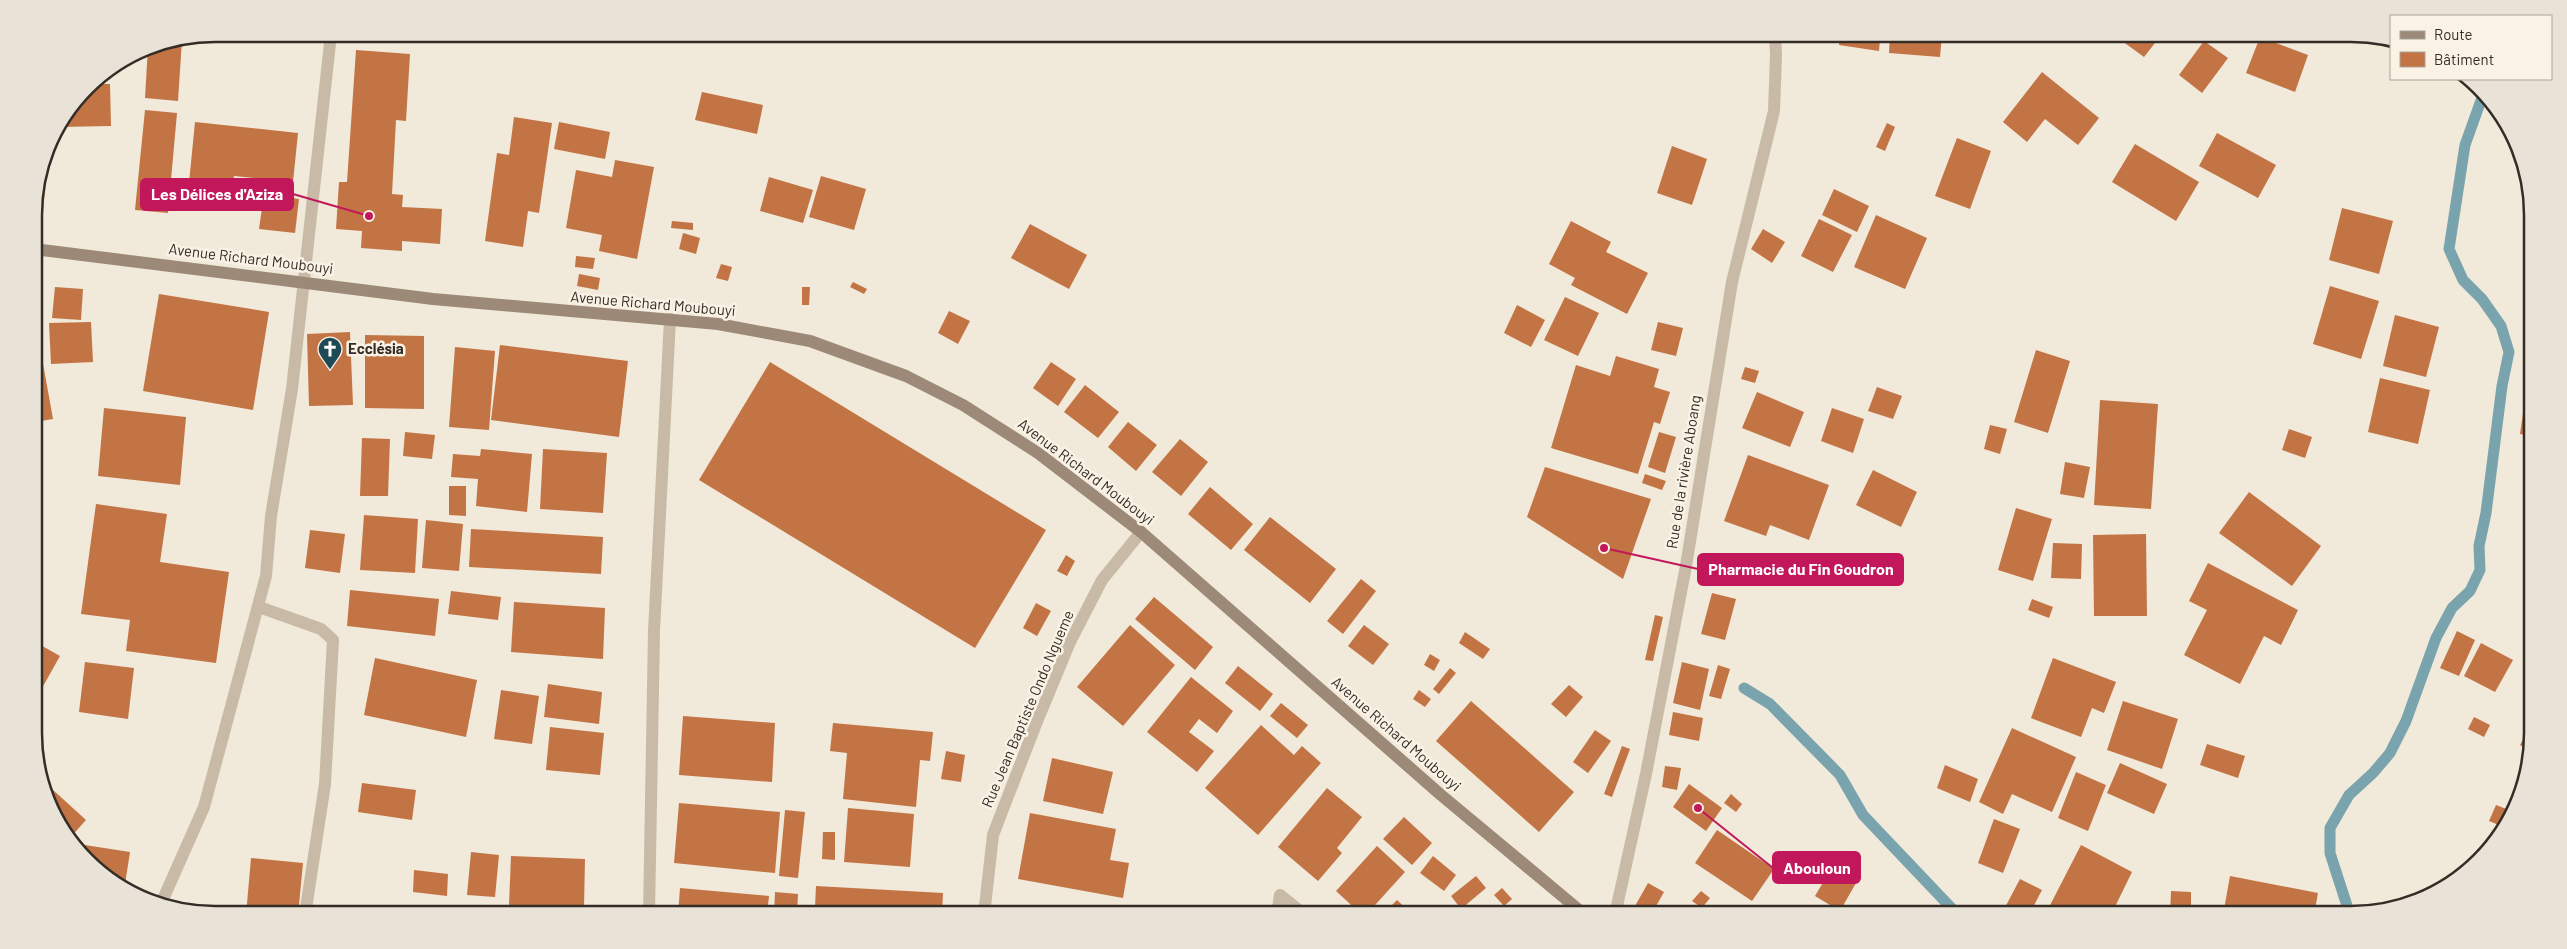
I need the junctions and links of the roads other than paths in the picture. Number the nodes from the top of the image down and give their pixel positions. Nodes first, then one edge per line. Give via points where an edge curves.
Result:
1 (330, 42) edge
2 (1775, 42) edge
3 (43, 250) edge
4 (303, 281) junction
5 (670, 318) junction
6 (1141, 532) junction
7 (259, 607) junction
8 (164, 898) edge
9 (306, 906) edge
10 (649, 906) edge
11 (985, 906) edge
12 (1278, 906) edge
13 (1294, 906) edge
14 (1574, 906) edge
15 (1617, 906) edge

1 - 4 street
2 - 15 street, Rue de la rivière Aboang via 1774,111 1732,282 1686,566
3 - 4 street, Avenue Richard Moubouyi
4 - 5 street, Avenue Richard Moubouyi via 433,299 575,313
4 - 7 street via 292,389
5 - 6 street, Avenue Richard Moubouyi via 810,341 906,376 963,405 1038,453
5 - 10 street via 654,631
6 - 11 street, Rue Jean Baptiste Ondo Ngueme via 1102,580 1070,642 993,836
6 - 14 street, Avenue Richard Moubouyi via 1441,795
7 - 8 street via 204,807
7 - 9 street via 321,629 334,640 325,784
12 - 13 street via 1280,895

